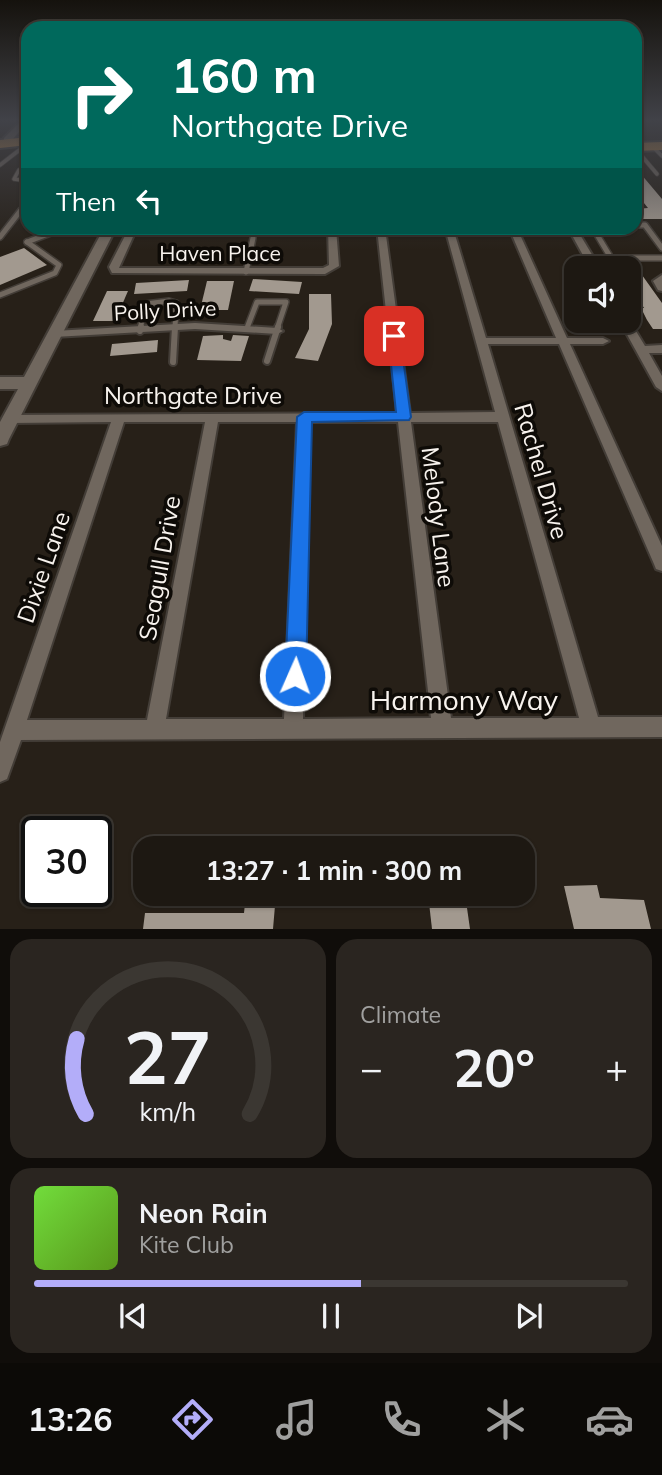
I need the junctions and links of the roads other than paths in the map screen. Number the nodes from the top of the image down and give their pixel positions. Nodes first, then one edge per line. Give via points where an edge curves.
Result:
1 (648, 163) edge
2 (21, 170) edge
3 (657, 174) dead end
4 (21, 180) edge
5 (21, 210) dead end
6 (642, 225) edge
7 (46, 235) edge
8 (105, 235) edge
9 (130, 235) edge
10 (332, 235) edge
11 (382, 235) edge
12 (451, 235) edge
13 (516, 235) edge
14 (576, 235) edge
15 (597, 235) edge
16 (0, 237) edge
17 (253, 239) dead end
18 (662, 248) edge
19 (588, 256) edge
20 (662, 258) edge
21 (246, 272) junction
22 (662, 278) edge
23 (662, 288) edge
24 (0, 295) edge
25 (174, 328) junction
26 (247, 328) junction
27 (140, 331) junction
28 (278, 331) junction
29 (631, 333) edge
30 (54, 334) junction
31 (562, 340) junction
32 (481, 341) junction
33 (603, 341) dead end
34 (662, 349) edge
35 (641, 350) junction
36 (267, 361) dead end
37 (173, 362) dead end
38 (0, 383) edge
39 (28, 383) junction
40 (662, 387) edge
41 (304, 417) junction
42 (404, 417) junction
43 (502, 417) junction
44 (10, 418) junction
45 (119, 418) junction
46 (212, 418) junction
47 (0, 439) edge
48 (662, 565) edge
49 (155, 727) junction
50 (591, 727) junction
51 (662, 727) edge
52 (293, 728) junction
53 (442, 728) junction
54 (14, 730) junction
55 (0, 772) edge

1 - 3 lane
2 - 4 lane via 14,179
5 - 16 lane
6 - 18 lane
7 - 24 lane via 27,242 60,265 55,273
8 - 30 street
9 - 21 street, Haven Place via 115,271
10 - 21 street, Haven Place via 334,266 329,270
11 - 42 street, Melody Lane
12 - 32 street, Rachel Drive
13 - 31 street
14 - 19 street
15 - 20 lane via 611,258
17 - 21 lane
22 - 23 street via 658,281
25 - 26 street, Polly Drive
25 - 27 street, Polly Drive
25 - 27 lane via 176,303 159,301 143,306
25 - 37 lane
26 - 28 street, Polly Drive
26 - 28 lane via 257,302 284,302
27 - 30 street, Polly Drive
28 - 36 lane
29 - 35 street
30 - 39 street
31 - 32 street
31 - 33 street
31 - 48 street
32 - 43 street, Rachel Drive
34 - 35 street
35 - 40 street
38 - 39 street
39 - 44 street
41 - 42 street, Northgate Drive
41 - 46 street, Northgate Drive
41 - 52 street
42 - 43 street, Northgate Drive
42 - 53 street, Melody Lane
43 - 50 street, Rachel Drive
44 - 45 street, Northgate Drive
44 - 47 street
45 - 46 street, Northgate Drive
45 - 54 street, Dixie Lane
46 - 49 street, Seagull Drive
49 - 52 street, Harmony Way
49 - 54 street, Harmony Way
50 - 51 street, Harmony Way
50 - 53 street, Harmony Way
52 - 53 street, Harmony Way
54 - 55 street, Dixie Lane

